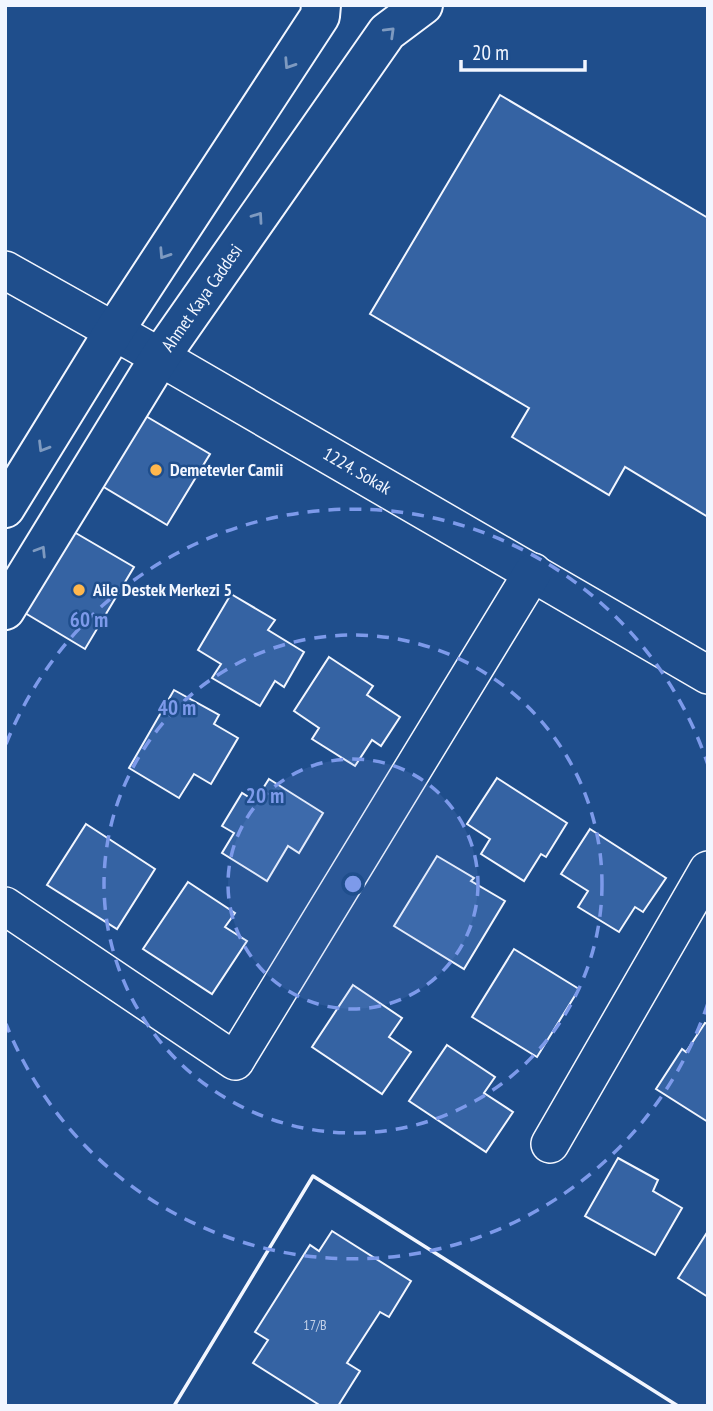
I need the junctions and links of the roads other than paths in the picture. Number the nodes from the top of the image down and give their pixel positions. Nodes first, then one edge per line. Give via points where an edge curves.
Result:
1 (321, 5) edge
2 (424, 5) edge
3 (5, 270) edge
4 (114, 331) junction
5 (160, 357) junction
6 (5, 508) edge
7 (533, 572) junction
8 (5, 610) edge
9 (708, 676) edge
10 (708, 870) edge
11 (5, 906) edge
12 (550, 1144) dead end

1 -> 4 main road via 320,16
5 -> 2 main road, Ahmet Kaya Caddesi via 387,32
3 - 4 street, 1224. Sokak
4 - 5 street, 1224. Sokak
4 -> 6 main road
5 - 7 street, 1224. Sokak
8 -> 5 main road, Ahmet Kaya Caddesi
7 - 9 street, 1224. Sokak
7 - 11 street via 235,1061
10 - 12 street

